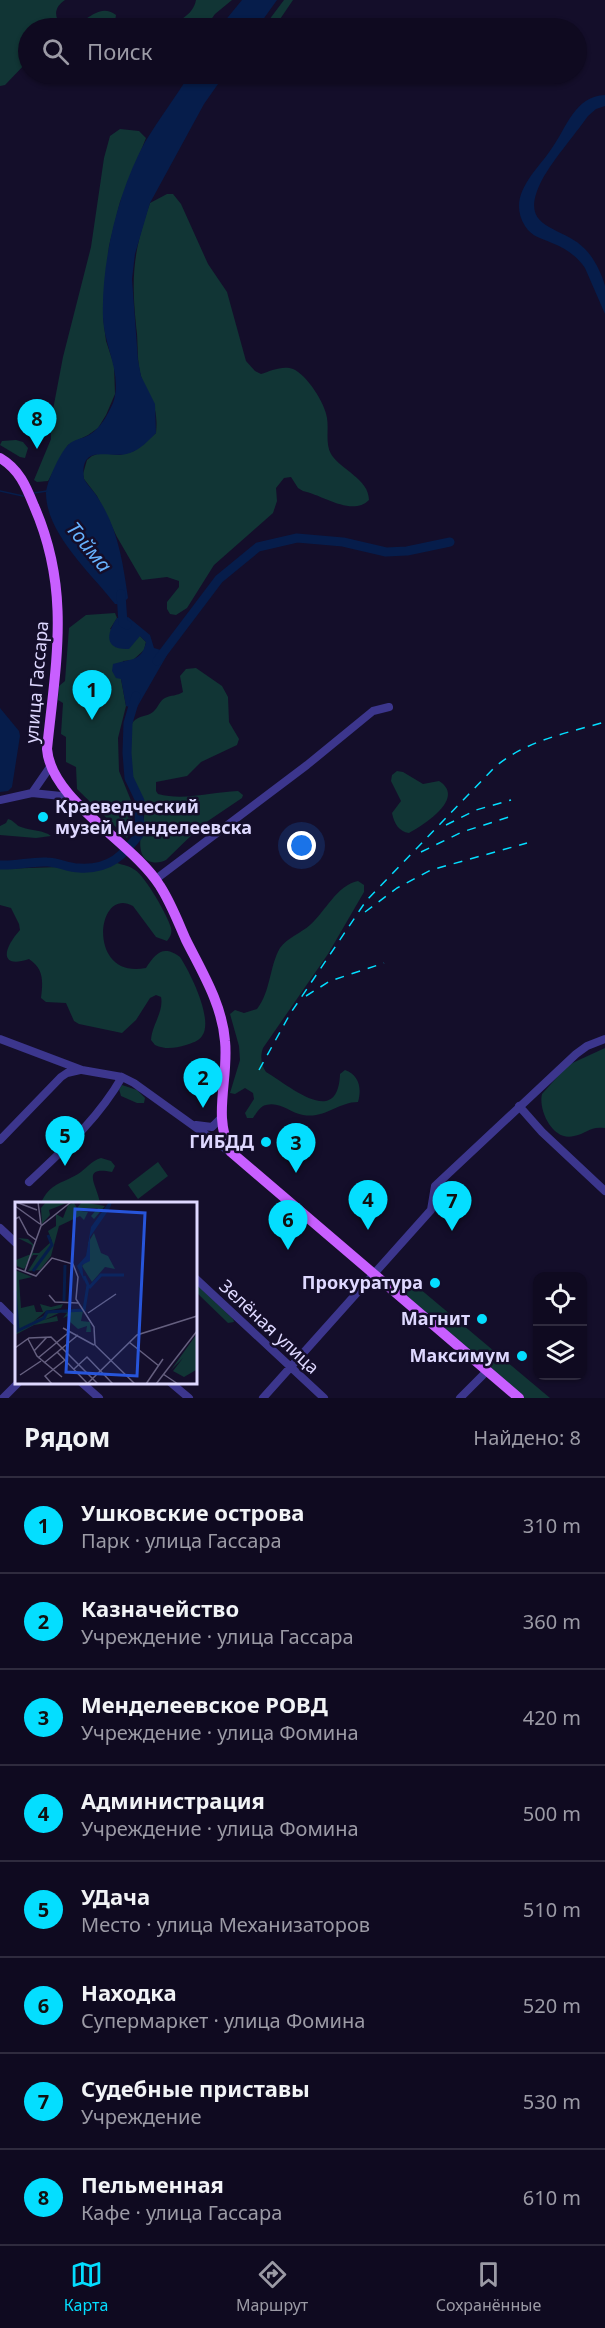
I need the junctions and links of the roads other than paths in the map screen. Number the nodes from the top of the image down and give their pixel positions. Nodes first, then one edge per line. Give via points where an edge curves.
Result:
1 (0, 459) edge
2 (389, 707) dead end
3 (50, 766) junction
4 (32, 792) junction
5 (71, 797) junction
6 (0, 800) edge
7 (156, 879) junction
8 (0, 1039) edge
9 (605, 1039) edge
10 (82, 1070) junction
11 (122, 1077) junction
12 (519, 1106) junction
13 (221, 1118) junction
14 (193, 1124) junction
15 (0, 1140) edge
16 (231, 1152) junction
17 (29, 1182) dead end
18 (605, 1191) edge
19 (0, 1228) edge
20 (15, 1242) edge
21 (372, 1274) junction
22 (196, 1279) edge
23 (0, 1306) edge
24 (15, 1321) edge
25 (290, 1368) junction
26 (487, 1371) junction
27 (18, 1383) edge
28 (82, 1383) edge
29 (171, 1383) edge
30 (3, 1398) edge
31 (99, 1398) edge
32 (189, 1398) edge
33 (263, 1398) edge
34 (324, 1398) edge
35 (460, 1398) edge
36 (519, 1398) edge

1 - 3 main road, улица Гассара via 14,468 23,481 54,562 59,617 47,749
2 - 7 street via 373,711
3 - 4 street
3 - 5 main road, улица Гассара
4 - 5 street
4 - 6 street
5 - 7 main road, улица Гассара
7 - 13 main road, улица Гассара via 220,1014 226,1056
8 - 10 street
9 - 12 street via 586,1046
10 - 11 street
10 - 15 street via 61,1077
11 - 14 street
11 - 17 street via 83,1130
12 - 18 street
12 - 21 street via 435,1186 431,1210
13 - 14 street via 212,1127
13 - 16 main road, улица Гассара
14 - 16 street
16 - 21 main road
19 - 20 street
21 - 25 street
21 - 26 main road
22 - 25 street, Зелёная улица
23 - 24 street
25 - 33 street
25 - 34 street, Зелёная улица
26 - 35 street
26 - 36 main road
27 - 30 street
28 - 31 street
29 - 32 street

